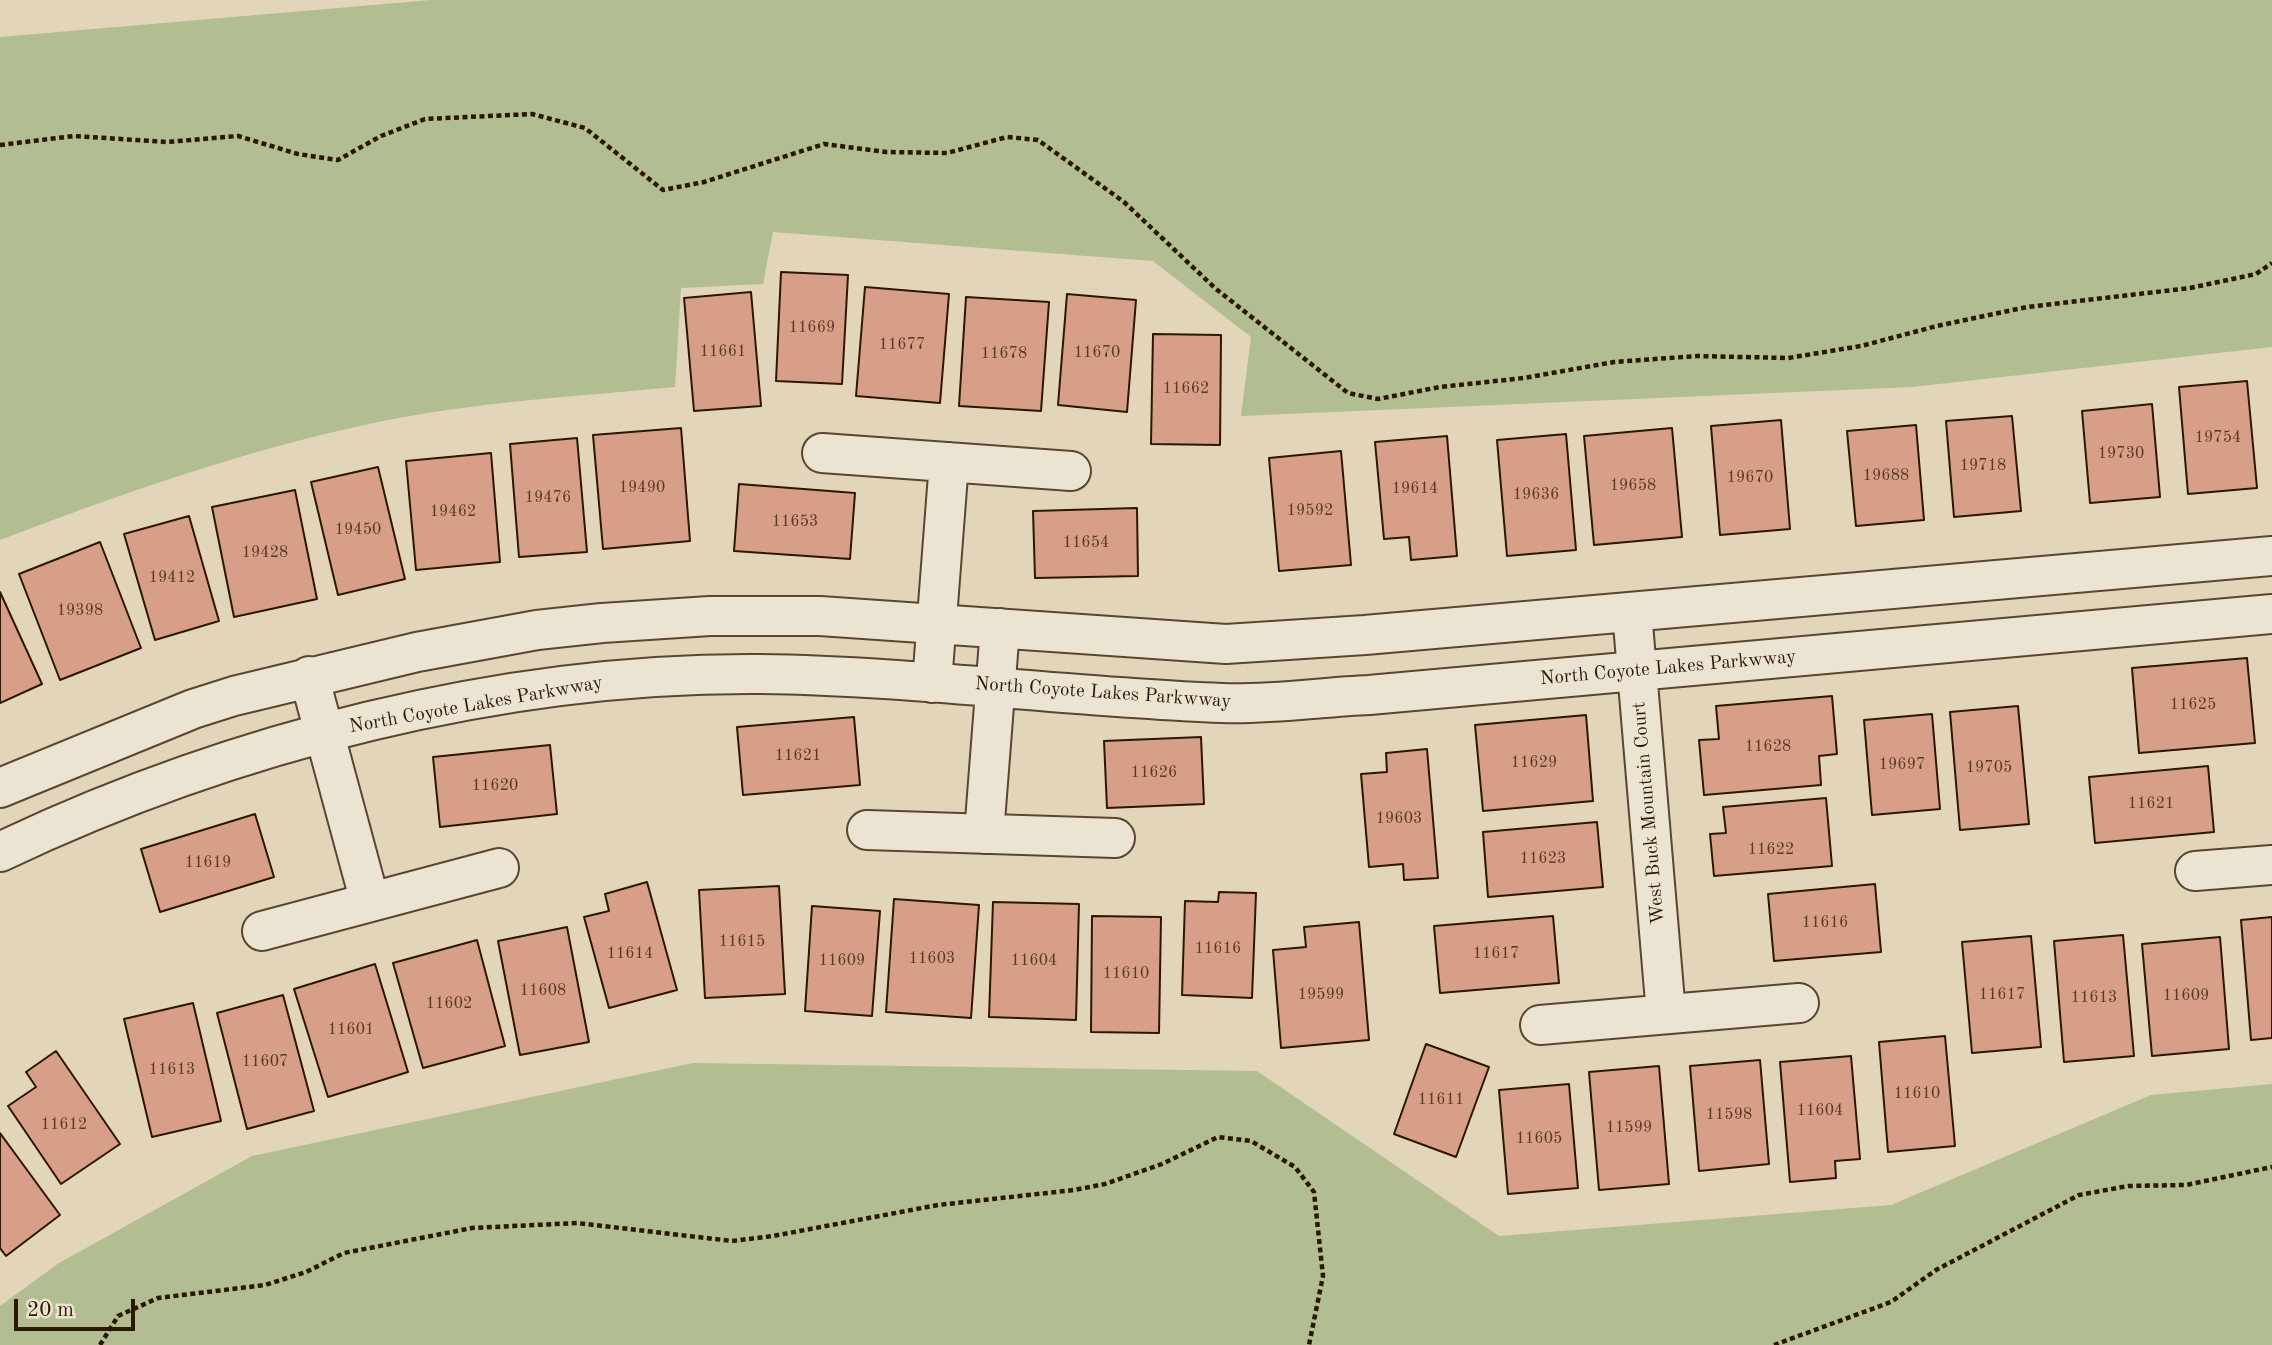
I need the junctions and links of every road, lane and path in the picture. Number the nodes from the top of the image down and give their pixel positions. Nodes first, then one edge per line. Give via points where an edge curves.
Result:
1 (0, 145) edge
2 (2272, 263) edge
3 (822, 453) dead end
4 (948, 462) junction
5 (1071, 471) dead end
6 (2272, 556) edge
7 (1632, 612) junction
8 (2272, 614) edge
9 (938, 624) junction
10 (1000, 628) junction
11 (1636, 671) junction
12 (309, 676) junction
13 (932, 683) junction
14 (995, 687) junction
15 (323, 732) junction
16 (0, 788) edge
17 (867, 830) dead end
18 (984, 834) junction
19 (1115, 838) dead end
20 (0, 852) edge
21 (2272, 865) edge
22 (499, 868) dead end
23 (2195, 871) dead end
24 (370, 902) junction
25 (262, 930) dead end
26 (1799, 1003) dead end
27 (1666, 1013) junction
28 (1540, 1025) dead end
29 (2272, 1167) edge
30 (100, 1345) edge
31 (1309, 1345) edge
32 (1774, 1345) edge

1 - 2 path via 74,136 167,142 238,136 298,154 338,160 425,119 532,114 584,128 663,190 704,182 824,144 947,153 1007,137 1038,140 1124,202 1216,289 1348,393 1378,399 1614,362 1697,356 1788,358 2027,307 2190,288 2256,274
3 - 4 street
4 - 5 street
4 - 9 street
6 - 7 street
7 - 10 street via 1226,644
7 - 11 street, West Buck Mountain Court
8 - 11 street, North Coyote Lakes Parkwway
9 - 10 street
9 - 12 street via 820,616 665,618 537,631
9 - 13 street
10 - 14 street
11 - 14 street, North Coyote Lakes Parkwway via 1226,703
11 - 27 street, West Buck Mountain Court
12 - 15 street
12 - 16 street via 193,709
13 - 14 street, North Coyote Lakes Parkwway
13 - 15 street, North Coyote Lakes Parkwway via 806,675 669,677 546,689
14 - 18 street
15 - 20 street, North Coyote Lakes Parkwway via 212,764
15 - 24 street
17 - 18 street
18 - 19 street
21 - 23 street
22 - 24 street
24 - 25 street
26 - 27 street
27 - 28 street
29 - 32 path via 2186,1185 2128,1186 2079,1195 1936,1270 1891,1302
30 - 31 path via 118,1315 158,1298 265,1285 344,1253 472,1228 577,1223 732,1241 773,1236 938,1205 1105,1184 1218,1137 1251,1141 1295,1167 1314,1192 1323,1276

